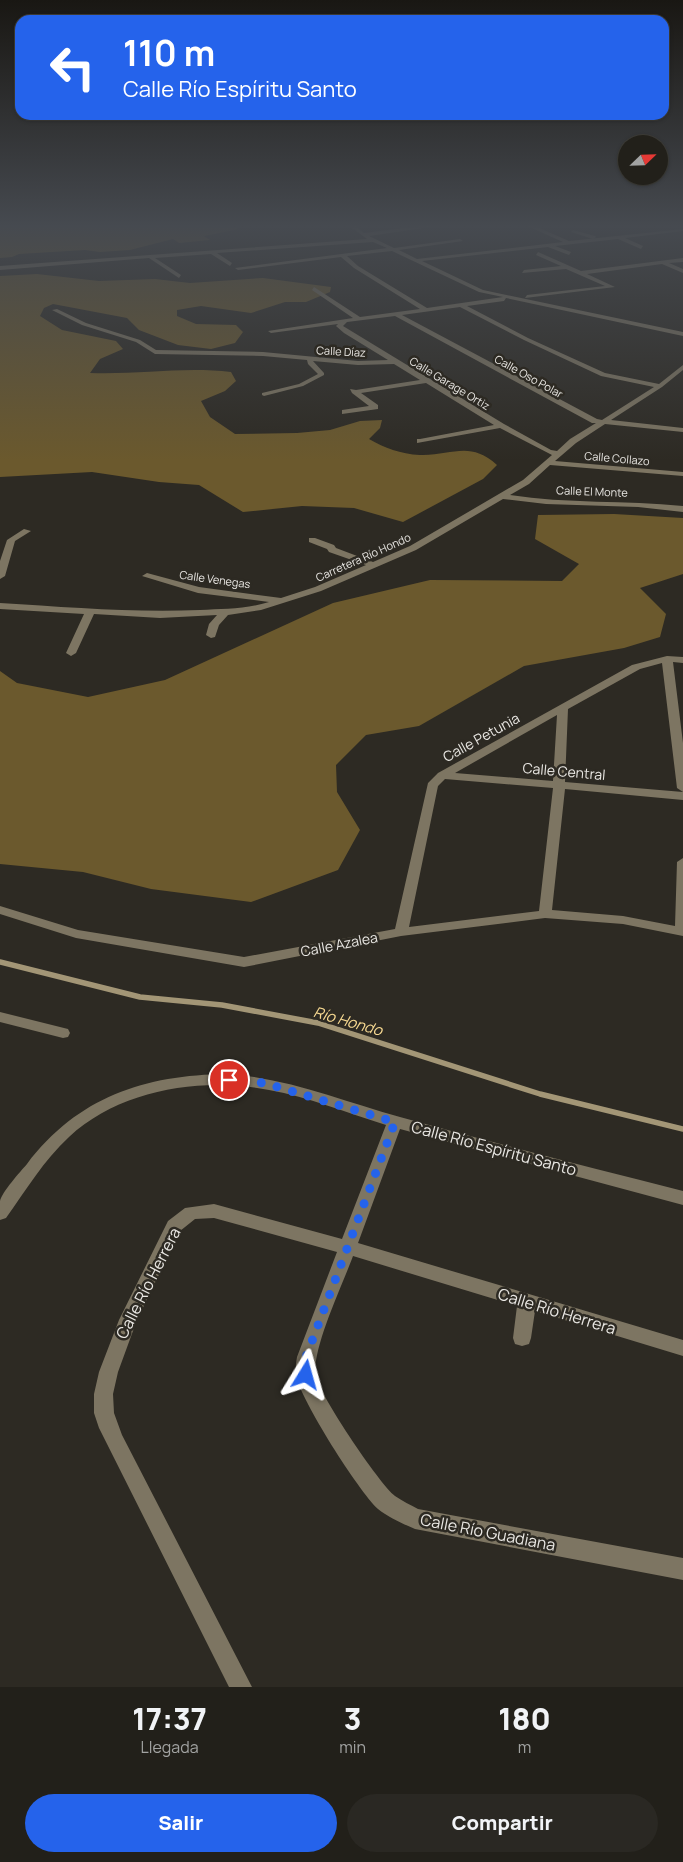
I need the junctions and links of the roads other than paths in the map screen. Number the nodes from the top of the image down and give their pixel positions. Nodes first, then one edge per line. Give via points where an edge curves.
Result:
1 (334, 303) edge
2 (414, 303) edge
3 (477, 303) edge
4 (533, 303) edge
5 (461, 305) junction
6 (55, 310) dead end
7 (426, 310) junction
8 (396, 314) junction
9 (360, 320) junction
10 (344, 322) junction
11 (271, 331) dead end
12 (683, 334) edge
13 (310, 360) junction
14 (396, 362) junction
15 (683, 366) edge
16 (428, 381) junction
17 (660, 386) junction
18 (346, 388) dead end
19 (354, 392) junction
20 (264, 394) dead end
21 (344, 412) dead end
22 (602, 422) junction
23 (501, 426) junction
24 (683, 430) edge
25 (420, 441) dead end
26 (558, 454) junction
27 (548, 463) junction
28 (683, 474) edge
29 (501, 496) junction
30 (683, 509) edge
31 (27, 531) dead end
32 (312, 540) dead end
33 (374, 564) junction
34 (0, 576) edge
35 (147, 576) dead end
36 (282, 600) junction
37 (0, 606) edge
38 (90, 612) junction
39 (225, 612) junction
40 (211, 636) dead end
41 (70, 653) dead end
42 (667, 659) junction
43 (683, 660) edge
44 (563, 708) junction
45 (442, 775) junction
46 (559, 786) junction
47 (683, 788) edge
48 (683, 796) edge
49 (683, 862) edge
50 (0, 910) edge
51 (545, 914) junction
52 (401, 932) junction
53 (682, 932) edge
54 (0, 1017) edge
55 (63, 1033) dead end
56 (395, 1122) junction
57 (683, 1198) edge
58 (0, 1213) edge
59 (346, 1247) junction
60 (527, 1303) junction
61 (522, 1338) dead end
62 (683, 1348) edge
63 (683, 1569) edge
64 (240, 1687) edge

1 - 9 street
2 - 7 street
3 - 5 street
4 - 12 street
5 - 7 street
5 - 17 street via 604,375
6 - 13 street, Calle Díaz via 84,324 138,341 155,352 263,354
7 - 8 street
8 - 9 street
8 - 22 street, Calle Oso Polar via 569,408
9 - 10 street
10 - 11 street
10 - 14 street, Calle Garage Ortiz via 339,326 346,332
13 - 14 street, Calle Díaz
13 - 20 street via 322,374 301,385
14 - 16 street, Calle Garage Ortiz
15 - 17 street, Carretera Río Hondo
16 - 19 street
16 - 23 street, Calle Garage Ortiz
17 - 22 street, Carretera Río Hondo
18 - 19 street
19 - 21 street via 375,407
22 - 24 street, Calle Oso Polar
22 - 26 street, Carretera Río Hondo
23 - 25 street
23 - 26 street, Calle Garage Ortiz
26 - 27 street, Carretera Río Hondo
27 - 28 street, Calle Collazo
27 - 29 street, Carretera Río Hondo via 526,482
29 - 30 street, Calle El Monte via 520,500 626,503
29 - 33 street, Carretera Río Hondo via 413,548
31 - 34 street via 11,540
32 - 33 street
33 - 36 street, Carretera Río Hondo via 318,589
35 - 36 street, Calle Venegas via 198,590
36 - 39 street, Carretera Río Hondo via 258,608
37 - 38 street, Carretera Río Hondo
38 - 39 street, Carretera Río Hondo via 160,615
38 - 41 street
39 - 40 street via 214,624
42 - 43 street, Calle Petunia
42 - 44 street, Calle Petunia via 636,668
42 - 47 street
44 - 45 street, Calle Petunia
44 - 46 street
45 - 46 street, Calle Central
45 - 52 street, Calle Petunia via 432,785
46 - 48 street, Calle Central
46 - 51 street
49 - 53 street
50 - 52 street, Calle Azalea via 76,934 244,962
51 - 52 street, Calle Azalea
51 - 53 street, Calle Azalea via 623,920
54 - 55 street
56 - 57 street, Calle Río Espíritu Santo
56 - 58 street, Calle Río Espíritu Santo via 264,1083 196,1080 168,1084 90,1113 74,1124 54,1140
56 - 59 street, Calle Río Guadiana
59 - 60 street, Calle Río Herrera
59 - 63 street, Calle Río Guadiana via 306,1357 306,1375 323,1413 387,1503 415,1519
59 - 64 street, Calle Río Herrera via 214,1211 191,1213 174,1226 109,1362 104,1413 115,1442
60 - 61 street
60 - 62 street, Calle Río Herrera

